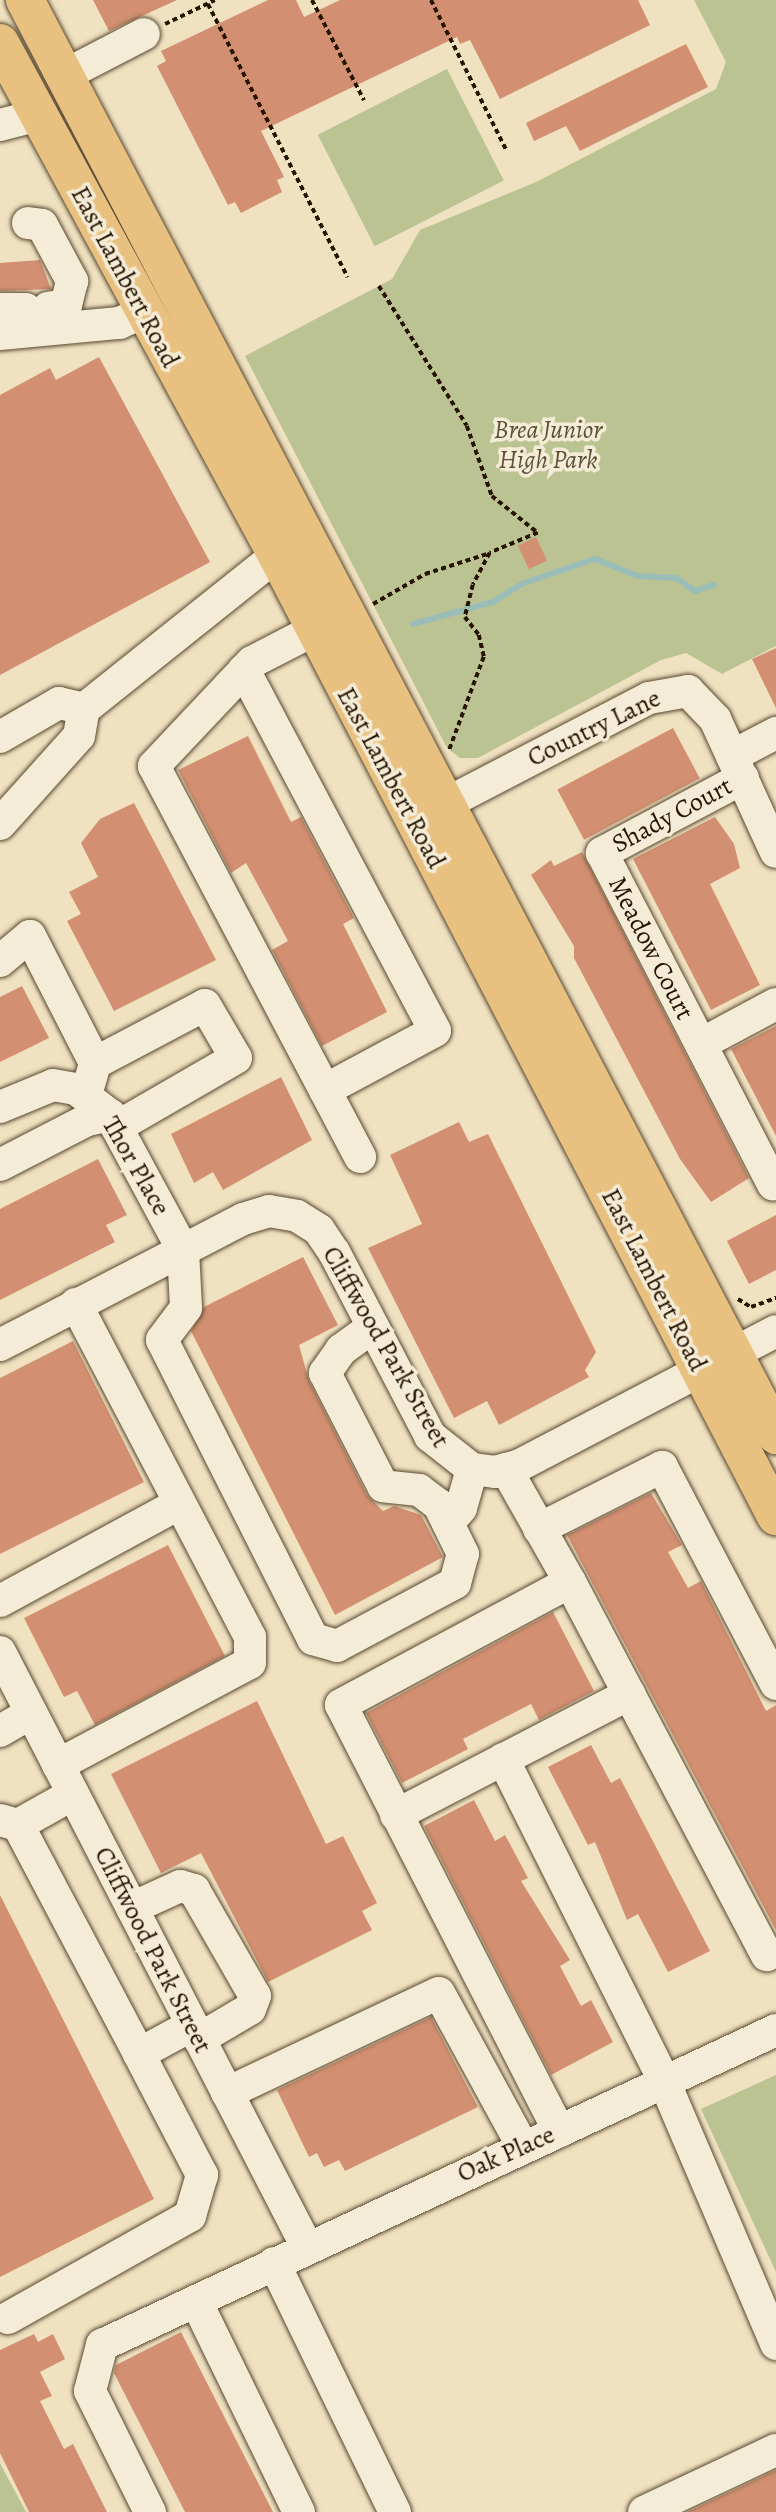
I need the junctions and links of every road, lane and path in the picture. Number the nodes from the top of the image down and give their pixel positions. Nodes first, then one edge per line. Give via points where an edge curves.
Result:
1 (24, 0) edge
2 (215, 0) edge
3 (312, 0) edge
4 (430, 0) edge
5 (208, 4) junction
6 (144, 34) joint
7 (0, 43) edge
8 (63, 76) junction
9 (364, 100) dead end
10 (39, 115) junction
11 (0, 125) edge
12 (508, 151) dead end
13 (28, 223) dead end
14 (348, 277) dead end
15 (379, 286) dead end
16 (25, 308) edge
17 (142, 313) junction
18 (0, 334) edge
19 (309, 537) junction
20 (490, 553) junction
21 (277, 555) junction
22 (371, 605) dead end
23 (314, 630) junction
24 (244, 670) junction
25 (84, 709) junction
26 (776, 733) edge
27 (0, 737) edge
28 (448, 753) dead end
29 (737, 767) junction
30 (449, 802) junction
31 (413, 821) junction
32 (0, 824) edge
33 (776, 852) edge
34 (602, 853) joint
35 (0, 961) edge
36 (776, 1004) edge
37 (701, 1044) junction
38 (95, 1063) junction
39 (325, 1090) junction
40 (0, 1107) edge
41 (105, 1112) junction
42 (360, 1157) dead end
43 (0, 1165) edge
44 (773, 1185) dead end
45 (183, 1250) junction
46 (76, 1304) junction
47 (373, 1327) junction
48 (776, 1331) edge
49 (0, 1345) edge
50 (734, 1353) junction
51 (700, 1371) junction
52 (776, 1435) edge
53 (472, 1469) junction
54 (506, 1469) junction
55 (179, 1504) junction
56 (776, 1516) edge
57 (448, 1523) junction
58 (539, 1529) junction
59 (570, 1583) junction
60 (0, 1601) edge
61 (0, 1652) edge
62 (776, 1684) edge
63 (629, 1694) junction
64 (32, 1713) junction
65 (0, 1731) edge
66 (503, 1759) junction
67 (58, 1765) junction
68 (73, 1794) junction
69 (396, 1815) junction
70 (9, 1822) edge
71 (132, 1908) junction
72 (773, 1960) edge
73 (776, 2030) edge
74 (195, 2032) junction
75 (139, 2054) junction
76 (664, 2081) junction
77 (227, 2093) junction
78 (559, 2131) junction
79 (522, 2145) junction
80 (306, 2247) junction
81 (274, 2263) junction
82 (196, 2301) junction
83 (8, 2318) dead end
84 (776, 2344) edge
85 (776, 2450) edge
86 (150, 2512) edge
87 (299, 2512) edge
88 (395, 2512) edge
89 (644, 2512) edge

1 - 8 main road, East Lambert Road
2 - 5 path
3 - 9 path
4 - 12 path
5 - 6 path
5 - 14 path
6 - 8 street
7 - 10 main road, East Lambert Road
8 - 19 main road, East Lambert Road
10 - 11 street
10 - 17 main road, East Lambert Road
13 - 16 street via 42,225 72,281 66,305
15 - 20 path via 467,426 492,496 538,533
17 - 18 street via 119,323
17 - 21 main road, East Lambert Road
19 - 21 main road
19 - 30 main road, East Lambert Road
20 - 22 path via 425,575
20 - 28 path via 465,617 479,635 484,657
21 - 23 main road, East Lambert Road
21 - 25 street
23 - 24 street
23 - 31 main road, East Lambert Road
24 - 39 street via 154,765
24 - 39 street via 435,1031
25 - 27 street via 59,703
25 - 32 street via 79,736
26 - 29 street, Shady Court
29 - 30 street, Country Lane via 702,702 688,691 667,690
29 - 33 street, Country Lane
29 - 34 street, Shady Court
30 - 31 street, Country Lane
30 - 50 main road, East Lambert Road
31 - 51 main road, East Lambert Road
34 - 37 street, Meadow Court
35 - 38 street via 30,936
36 - 37 street, Meadow Court
37 - 44 street, Meadow Court
38 - 41 street
38 - 41 street via 205,1005 236,1058
39 - 42 street
40 - 41 street, Thor Place via 53,1085
41 - 43 street
41 - 45 street, Thor Place
45 - 46 street, Cliffwood Park Street
45 - 47 street, Cliffwood Park Street via 269,1211 298,1216 334,1252
45 - 57 street via 186,1308 162,1340 313,1640 337,1646 455,1583 463,1554
46 - 49 street, Cliffwood Park Street
46 - 55 street
47 - 53 street, Cliffwood Park Street via 430,1436
47 - 57 street via 341,1350 325,1373 383,1486 419,1490 439,1505
48 - 50 street, Cliffwood Park Street
50 - 51 street, Cliffwood Park Street
50 - 52 main road, East Lambert Road
51 - 54 street, Cliffwood Park Street
51 - 56 main road, East Lambert Road
53 - 54 street, Cliffwood Park Street
53 - 57 street via 461,1508
54 - 58 street
55 - 60 street
55 - 67 street via 250,1637 250,1663
58 - 59 street
58 - 62 street via 662,1466
59 - 63 street
59 - 69 street via 341,1705
61 - 64 street, Cliffwood Park Street
63 - 66 street
63 - 72 street
64 - 65 street
64 - 67 street, Cliffwood Park Street
66 - 69 street
66 - 76 street
67 - 68 street, Cliffwood Park Street
68 - 70 street
68 - 71 street, Cliffwood Park Street
69 - 78 street
70 - 75 street
71 - 74 street, Cliffwood Park Street
71 - 74 street via 180,1886 194,1890 255,1996 250,2009
73 - 76 street, Oak Place
74 - 75 street
74 - 77 street, Cliffwood Park Street
75 - 83 street via 202,2175 190,2216
76 - 78 street, Oak Place
76 - 84 street
77 - 79 street via 439,1993
77 - 80 street, Cliffwood Park Street
78 - 79 street, Oak Place
79 - 80 street, Oak Place
80 - 81 street, Oak Place
81 - 82 street, Oak Place
81 - 88 street
82 - 86 street, Oak Place via 102,2346 90,2391
82 - 87 street
85 - 89 street

